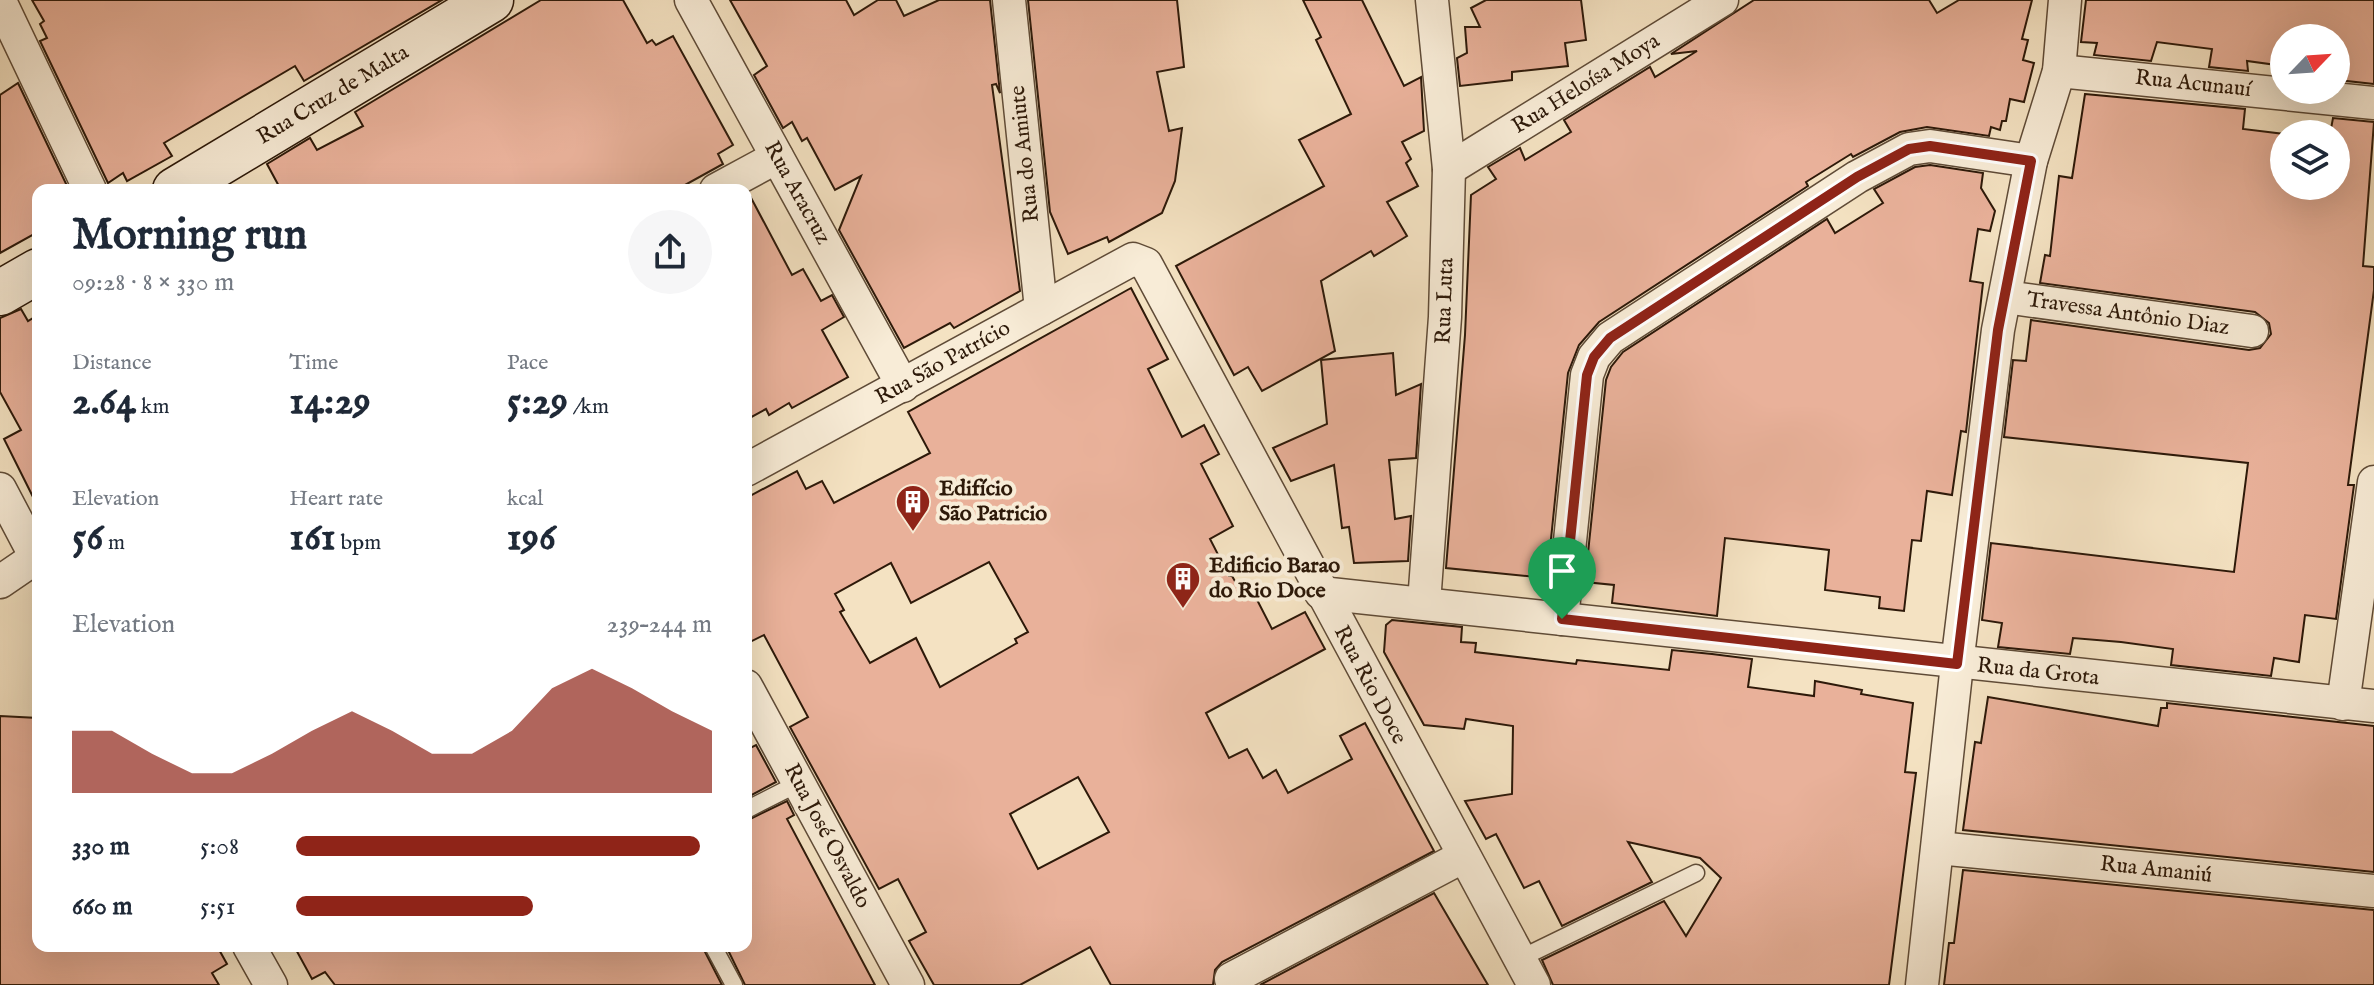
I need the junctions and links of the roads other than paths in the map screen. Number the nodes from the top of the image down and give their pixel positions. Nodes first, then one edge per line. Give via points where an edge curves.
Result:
1 (491, 0) edge
2 (691, 0) edge
3 (1009, 0) edge
4 (1432, 0) edge
5 (1722, 0) edge
6 (2065, 0) edge
7 (0, 1) edge
8 (2059, 71) junction
9 (2374, 103) edge
10 (777, 157) junction
11 (2031, 161) junction
12 (1449, 169) junction
13 (87, 184) edge
14 (185, 184) edge
15 (727, 184) edge
16 (1139, 259) joint
17 (32, 274) edge
18 (0, 293) edge
19 (2005, 297) junction
20 (1041, 309) junction
21 (2252, 331) dead end
22 (903, 386) junction
23 (752, 467) edge
24 (2374, 482) edge
25 (1, 492) edge
26 (32, 549) edge
27 (32, 561) edge
28 (0, 582) edge
29 (1321, 593) junction
30 (1424, 603) junction
31 (1562, 619) junction
32 (1957, 664) junction
33 (752, 697) edge
34 (2358, 705) edge
35 (799, 783) junction
36 (752, 807) edge
37 (1938, 848) junction
38 (1464, 856) junction
39 (1696, 873) dead end
40 (2374, 891) edge
41 (252, 952) edge
42 (716, 952) edge
43 (1527, 972) edge
44 (1231, 979) dead end
45 (271, 985) edge
46 (734, 985) edge
47 (908, 985) edge
48 (1922, 985) edge

1 - 14 street, Rua Cruz de Malta
2 - 10 street, Rua Aracruz
3 - 20 street, Rua do Amiute
4 - 12 street, Rua Luta
5 - 12 street, Rua Heloísa Moya
6 - 8 street
7 - 13 street
8 - 9 street, Rua Acunauí
8 - 11 street
10 - 15 street
10 - 22 street, Rua Aracruz
11 - 19 street
11 - 31 street via 1930,146 1909,149 1857,177 1610,338 1587,375
12 - 30 street, Rua Luta via 1445,317
16 - 20 street, Rua São Patrício
16 - 29 street, Rua Rio Doce
17 - 18 street
19 - 21 street, Travessa Antônio Diaz
19 - 32 street
20 - 22 street, Rua São Patrício
22 - 23 street, Rua São Patrício
24 - 34 street
25 - 26 street
27 - 28 street
29 - 30 street, Rua da Grota
29 - 38 street, Rua Rio Doce
30 - 31 street, Rua da Grota
31 - 32 street, Rua da Grota
32 - 34 street, Rua da Grota
32 - 37 street
33 - 35 street, Rua José Osvaldo
35 - 36 lane
35 - 47 street, Rua José Osvaldo
37 - 40 street, Rua Amaniú
37 - 48 street
38 - 43 street, Rua Rio Doce
38 - 44 street
39 - 43 lane
41 - 45 street
42 - 46 lane

